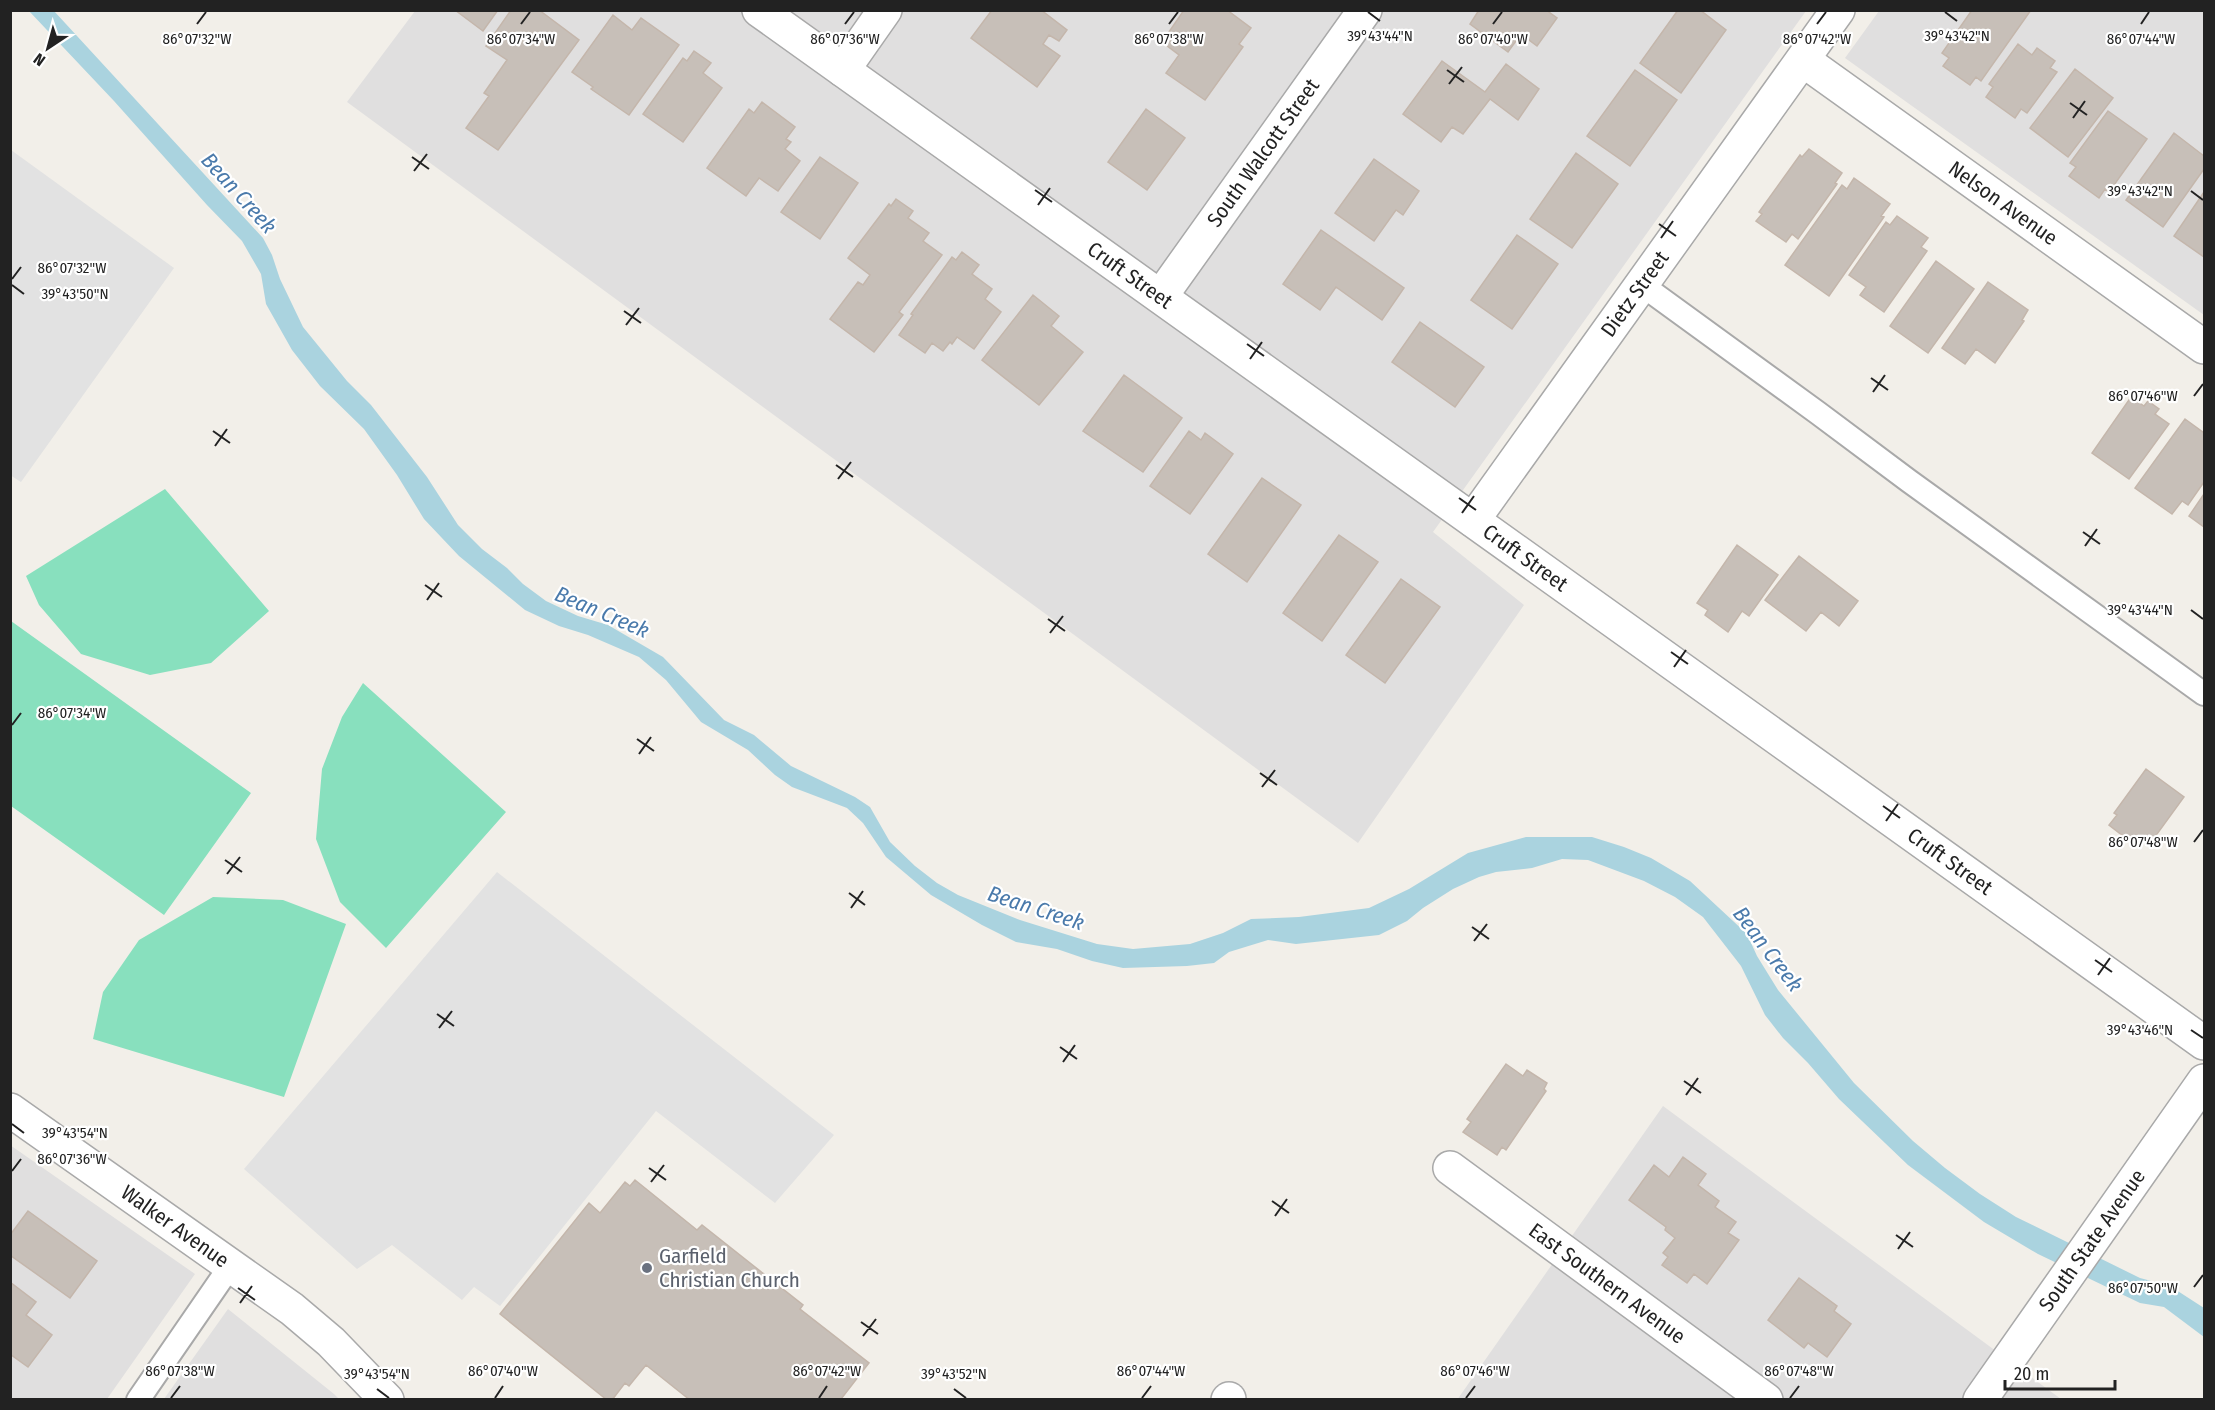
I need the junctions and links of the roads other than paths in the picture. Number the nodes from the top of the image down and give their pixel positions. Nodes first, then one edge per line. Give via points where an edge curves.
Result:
1 (759, 10) edge
2 (885, 10) edge
3 (1365, 10) edge
4 (1838, 10) edge
5 (1803, 60) junction
6 (843, 70) junction
7 (1642, 285) junction
8 (1161, 296) junction
9 (2205, 347) edge
10 (1473, 520) junction
11 (2205, 694) edge
12 (2205, 1043) edge
13 (2205, 1081) edge
14 (10, 1110) edge
15 (1450, 1168) dead end
16 (231, 1265) junction
17 (138, 1400) edge
18 (387, 1400) edge
19 (1766, 1400) edge
20 (1980, 1400) edge

1 - 6 street, Cruft Street
2 - 6 street
3 - 8 street, South Walcott Street
4 - 5 street, Dietz Street
5 - 7 street, Dietz Street
5 - 9 street, Nelson Avenue
6 - 8 street, Cruft Street
7 - 10 street, Dietz Street
7 - 11 lane
8 - 10 street, Cruft Street
10 - 12 street, Cruft Street
13 - 20 street, South State Avenue
14 - 16 street, Walker Avenue
15 - 19 street, East Southern Avenue
16 - 17 lane
16 - 18 street, Walker Avenue via 318,1330

